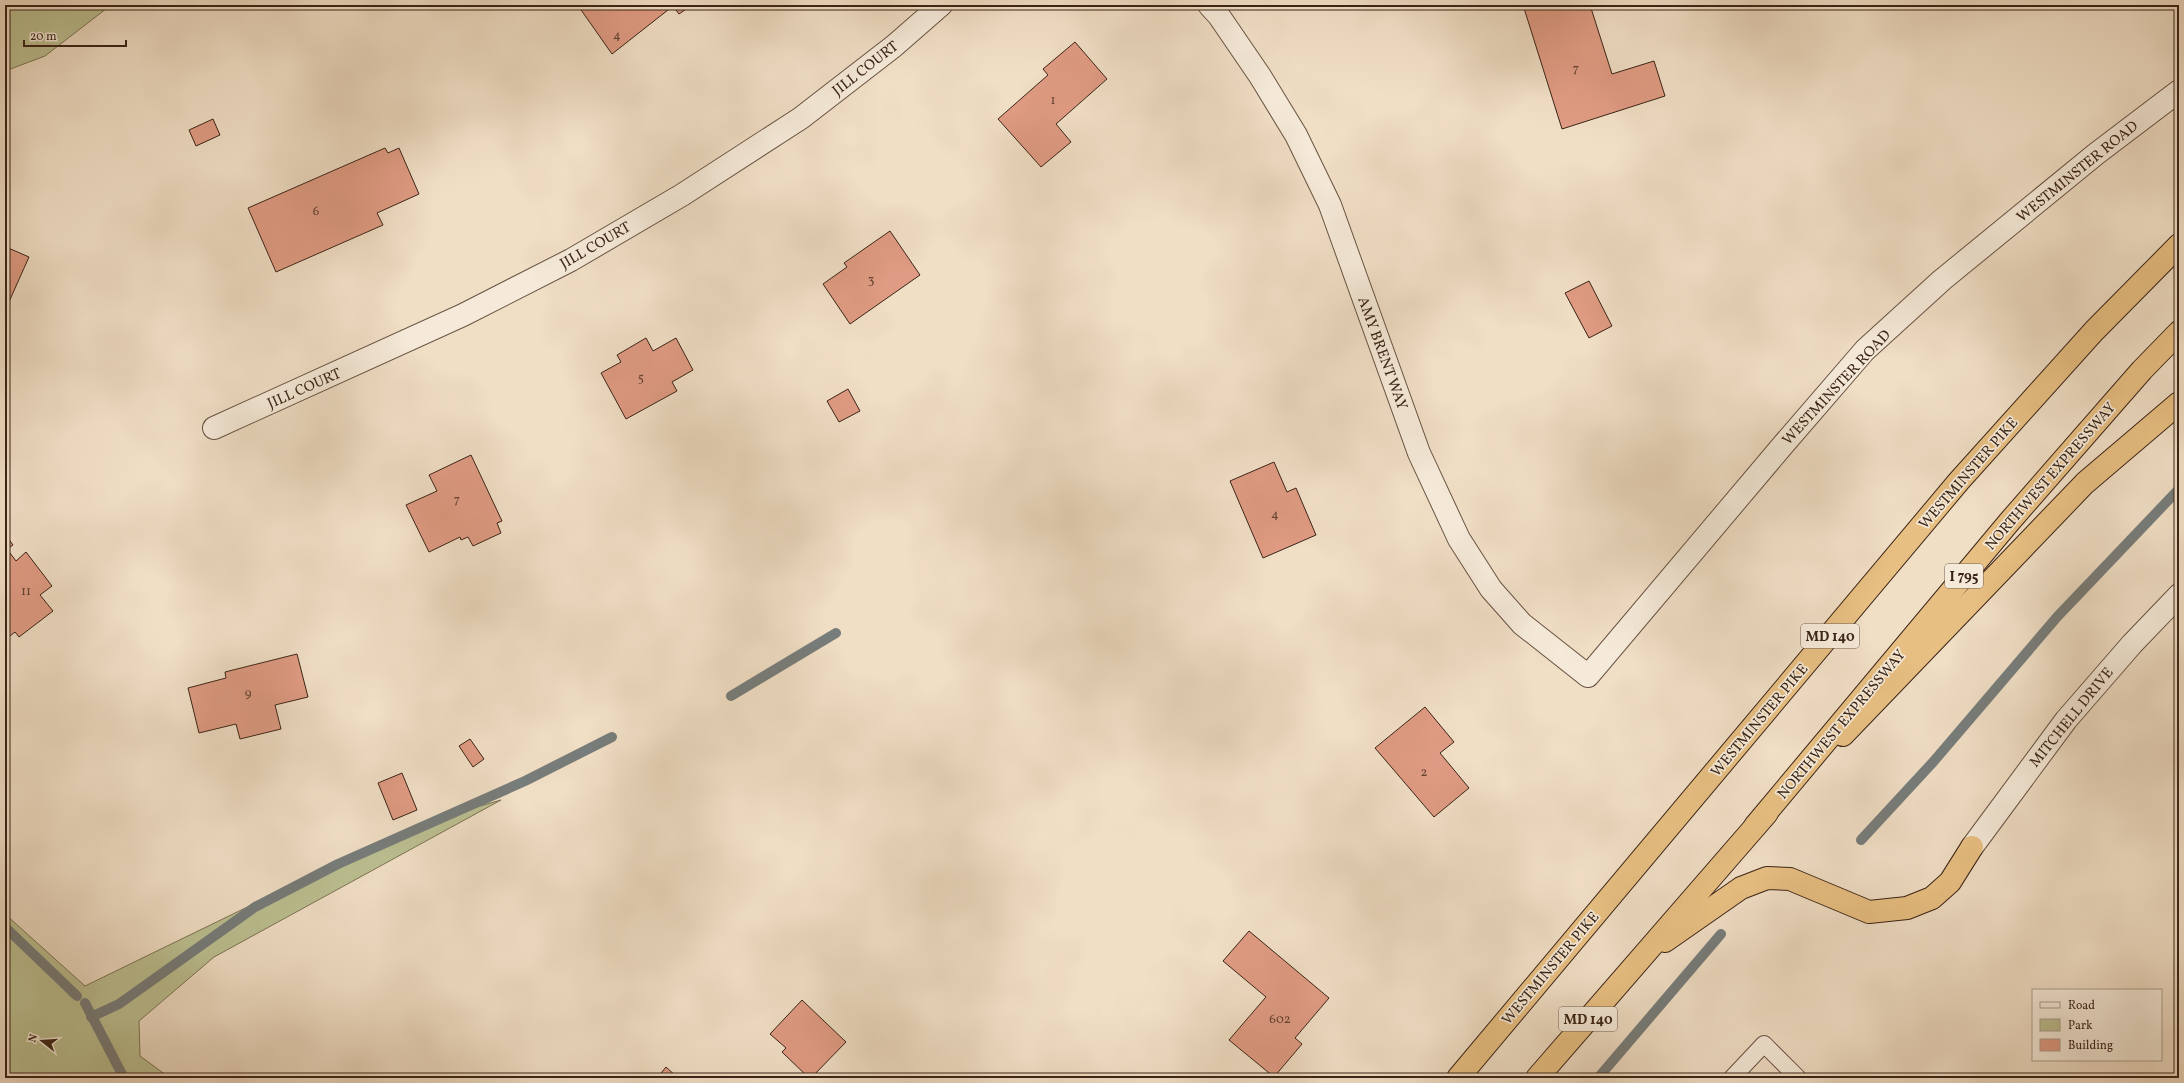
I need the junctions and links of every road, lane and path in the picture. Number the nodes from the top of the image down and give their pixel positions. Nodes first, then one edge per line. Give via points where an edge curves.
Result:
1 (941, 5) edge
2 (1209, 5) edge
3 (2179, 91) edge
4 (2179, 245) edge
5 (2179, 332) edge
6 (2179, 403) edge
7 (214, 428) dead end
8 (2179, 595) edge
9 (1588, 676) joint
10 (1755, 826) junction
11 (1972, 847) joint
12 (1638, 960) junction
13 (1458, 1078) edge
14 (1537, 1078) edge
15 (1732, 1078) edge
16 (1798, 1078) edge

1 - 7 street, JILL COURT via 894,46 801,118 676,199 571,260 463,315
2 - 9 street, AMY BRENT WAY via 1260,76 1296,135 1330,205 1419,453 1460,539 1491,589 1522,624
3 - 9 street, WESTMINSTER ROAD via 2096,154 1942,280 1866,350
4 - 13 highway, WESTMINSTER PIKE / MD 140 via 2094,331 1959,481
5 - 10 highway, NORTHWEST EXPRESSWAY / I 795 via 2142,370 2010,521
6 - 10 highway, MD 140 via 2085,483
8 - 11 street, MITCHELL DRIVE via 2132,644 2066,720
10 - 12 highway, MD 140
11 - 12 highway via 1950,882 1932,898 1907,908 1869,912 1790,879 1767,878 1741,888
12 - 14 highway, MD 140
15 - 16 lane via 1764,1044

